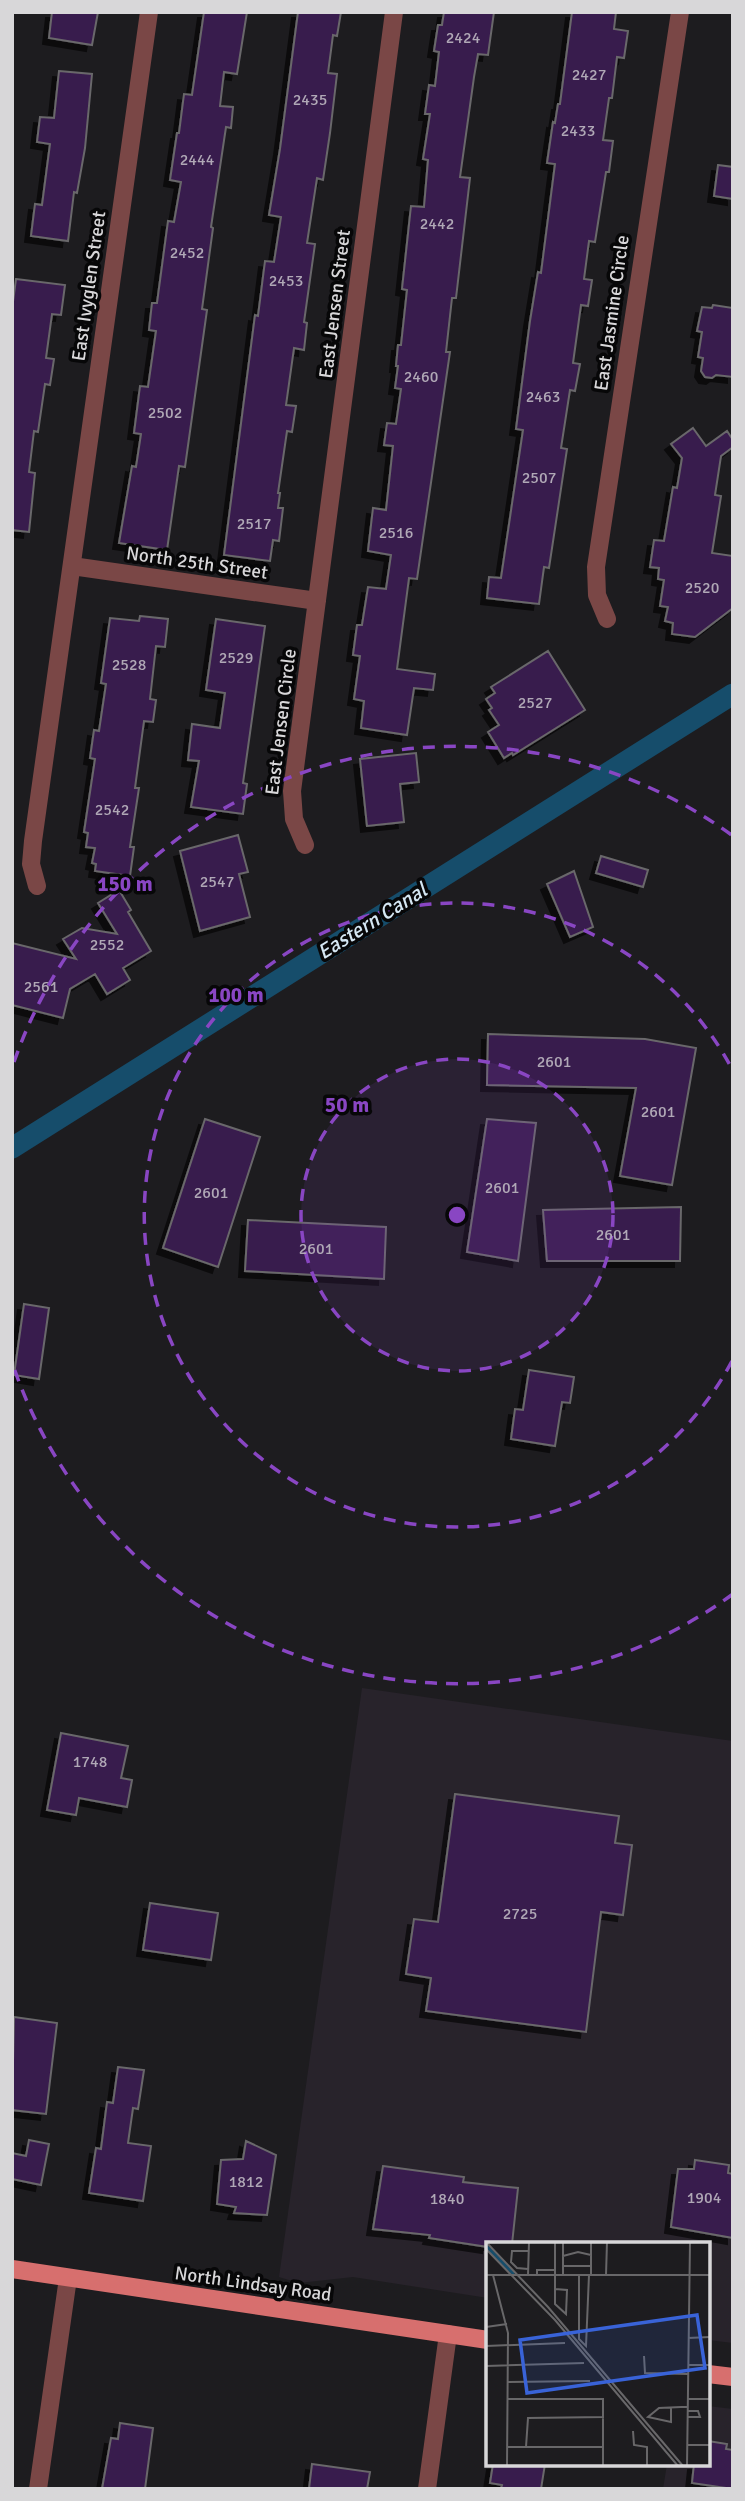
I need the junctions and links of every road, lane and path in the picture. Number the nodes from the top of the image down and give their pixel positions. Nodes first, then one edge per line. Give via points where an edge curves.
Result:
1 (149, 12) edge
2 (394, 12) edge
3 (680, 12) edge
4 (72, 566) junction
5 (317, 601) junction
6 (607, 619) dead end
7 (305, 845) dead end
8 (37, 886) dead end
9 (12, 2269) edge
10 (68, 2278) junction
11 (448, 2334) junction
12 (486, 2340) edge
13 (710, 2374) edge
14 (733, 2377) edge
15 (38, 2489) edge
16 (426, 2489) edge

1 - 4 street, East Ivyglen Street
2 - 5 street, East Jensen Street
3 - 6 street, East Jasmine Circle via 596,567 597,595
4 - 5 street, North 25th Street
4 - 8 street, East Ivyglen Street via 31,853
5 - 7 street, East Jensen Circle via 292,791 294,819
9 - 10 main road, North Lindsay Road
10 - 11 main road, North Lindsay Road
10 - 15 street
11 - 12 main road, North Lindsay Road
11 - 16 street
13 - 14 main road

